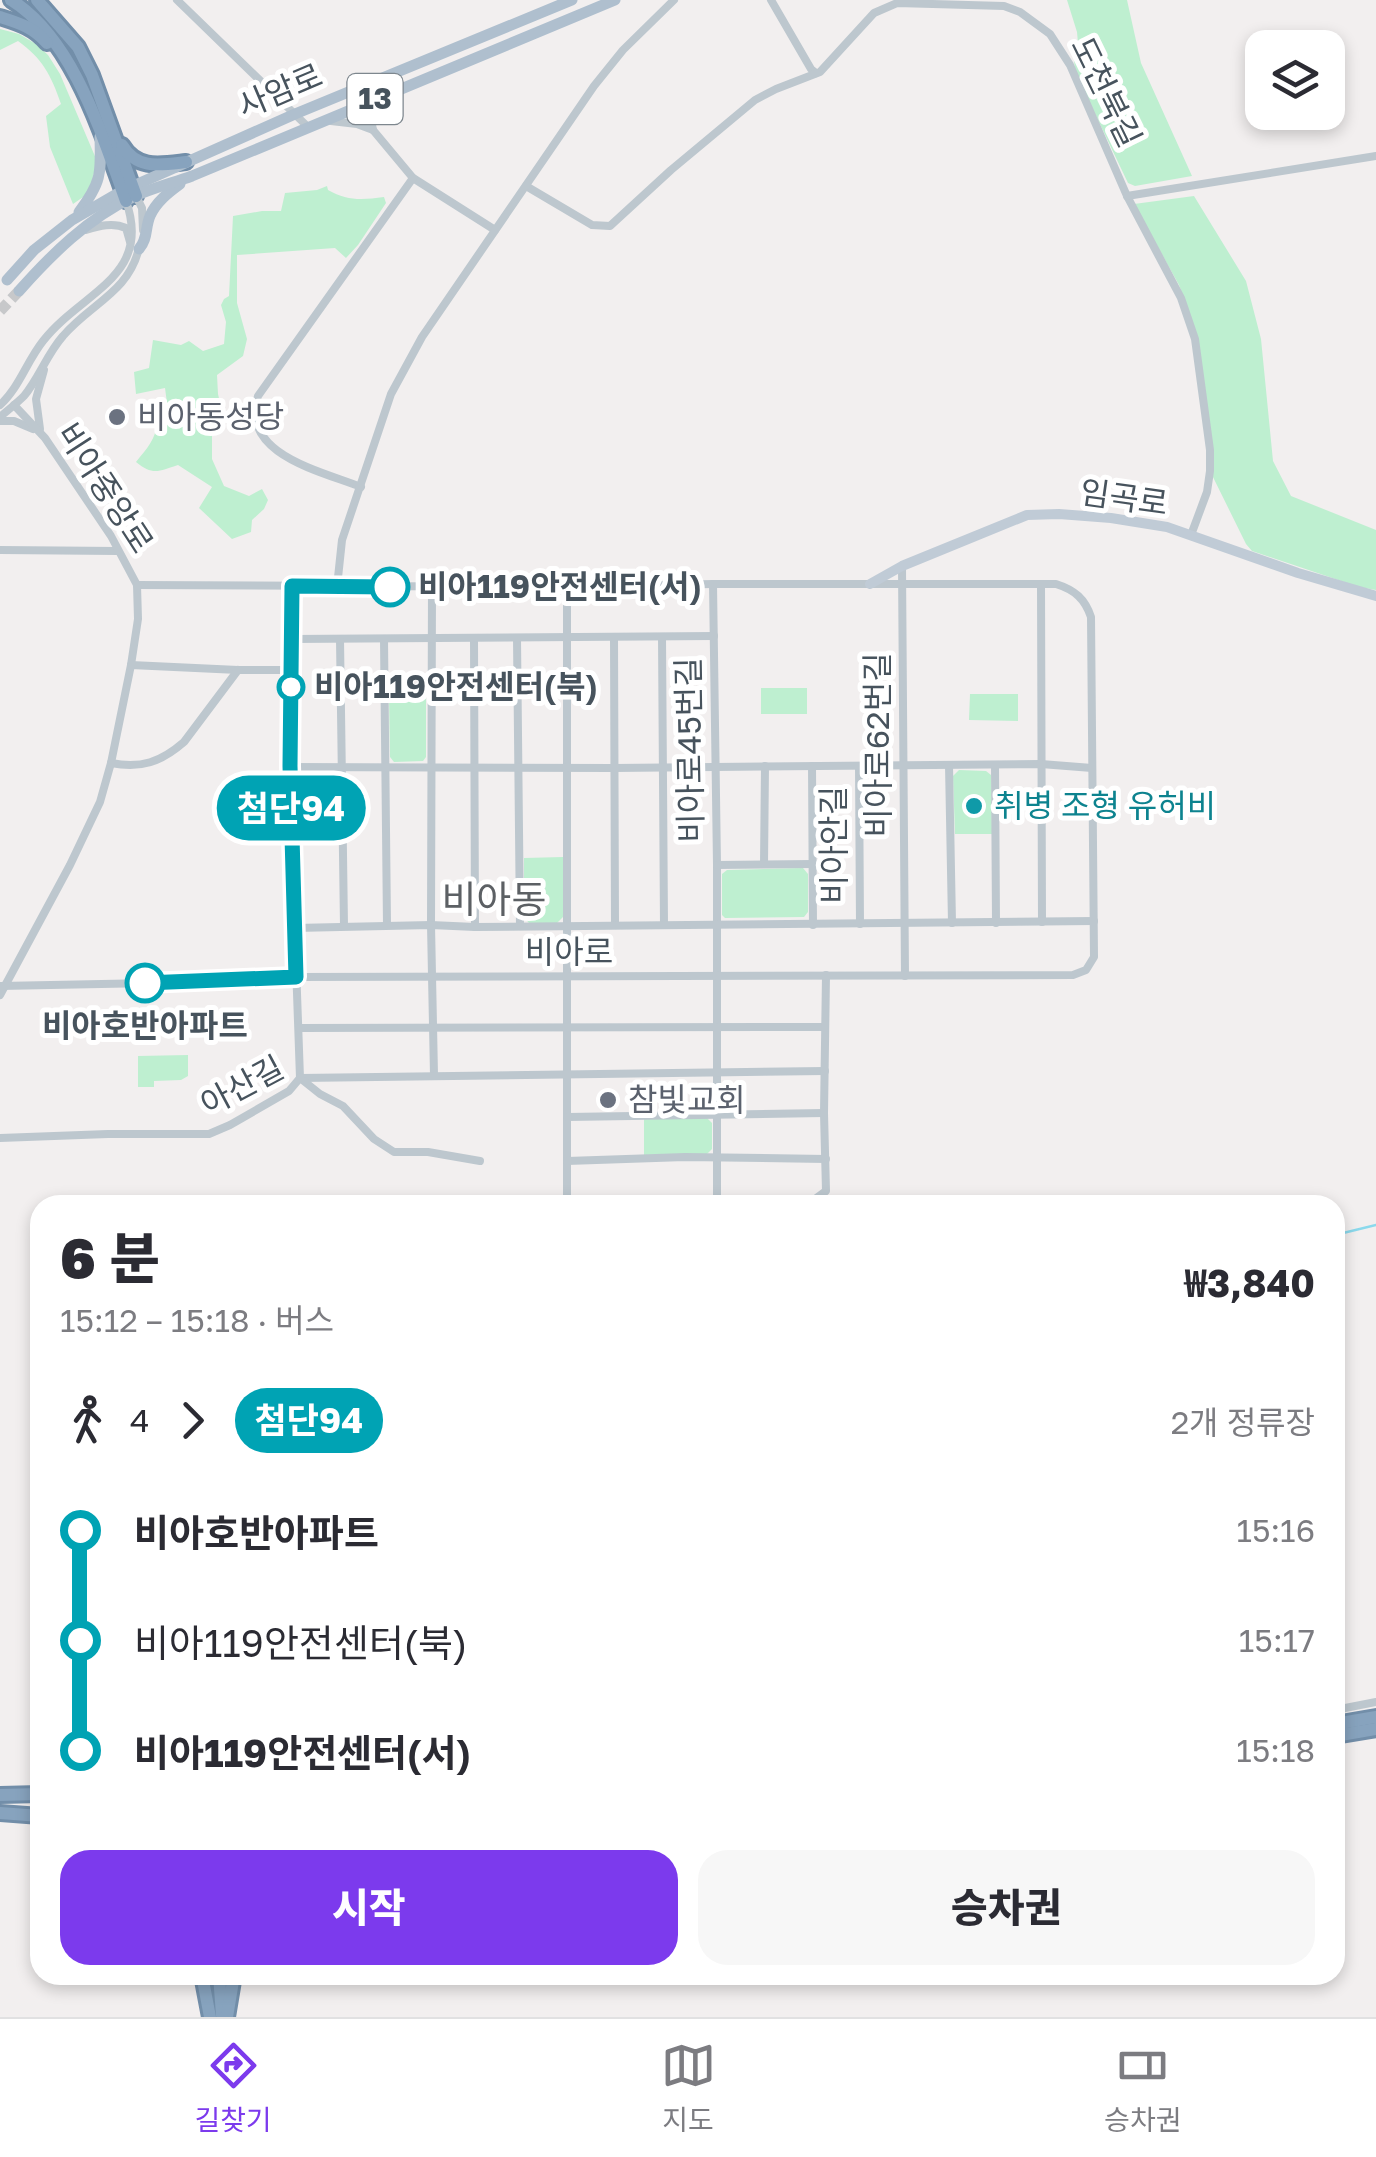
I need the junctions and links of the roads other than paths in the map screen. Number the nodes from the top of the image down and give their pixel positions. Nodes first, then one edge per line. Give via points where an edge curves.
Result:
1 (11, 0) edge
2 (26, 0) edge
3 (37, 0) edge
4 (177, 0) edge
5 (572, 0) edge
6 (614, 0) edge
7 (674, 0) edge
8 (771, 0) edge
9 (0, 17) edge
10 (58, 22) junction
11 (69, 66) junction
12 (816, 73) junction
13 (378, 98) junction
14 (294, 114) junction
15 (326, 120) junction
16 (308, 126) junction
17 (106, 130) junction
18 (373, 130) junction
19 (1376, 156) edge
20 (186, 162) junction
21 (192, 176) junction
22 (414, 178) junction
23 (526, 186) junction
24 (129, 193) junction
25 (1128, 196) junction
26 (74, 227) junction
27 (496, 230) junction
28 (135, 248) junction
29 (8, 280) tunnel mouth
30 (18, 291) tunnel mouth
31 (51, 352) junction
32 (0, 405) edge
33 (14, 405) junction
34 (0, 419) edge
35 (41, 434) junction
36 (360, 487) junction
37 (1191, 535) junction
38 (0, 550) edge
39 (118, 551) junction
40 (902, 566) junction
41 (713, 584) junction
42 (870, 584) junction
43 (902, 584) junction
44 (1040, 584) junction
45 (138, 585) junction
46 (292, 586) junction
47 (336, 587) junction
48 (432, 587) junction
49 (566, 587) junction
50 (1376, 596) edge
51 (714, 636) junction
52 (614, 637) junction
53 (662, 637) junction
54 (292, 638) junction
55 (474, 638) junction
56 (518, 638) junction
57 (566, 638) junction
58 (340, 639) junction
59 (384, 639) junction
60 (430, 639) junction
61 (132, 666) junction
62 (238, 670) junction
63 (292, 670) junction
64 (111, 764) junction
65 (1041, 764) junction
66 (902, 765) junction
67 (949, 765) junction
68 (994, 765) junction
69 (290, 766) junction
70 (716, 766) junction
71 (765, 766) junction
72 (812, 766) junction
73 (859, 766) junction
74 (386, 767) junction
75 (432, 767) junction
76 (475, 767) junction
77 (662, 767) junction
78 (343, 768) junction
79 (519, 768) junction
80 (566, 768) junction
81 (614, 768) junction
82 (1092, 768) junction
83 (717, 864) junction
84 (764, 864) junction
85 (812, 864) junction
86 (1042, 922) junction
87 (1094, 922) junction
88 (952, 923) junction
89 (996, 923) junction
90 (813, 924) junction
91 (860, 924) junction
92 (904, 924) junction
93 (387, 925) junction
94 (430, 925) junction
95 (664, 925) junction
96 (715, 925) junction
97 (344, 926) junction
98 (475, 926) junction
99 (520, 926) junction
100 (567, 926) junction
101 (616, 926) junction
102 (295, 928) junction
103 (826, 975) junction
104 (716, 976) junction
105 (904, 976) junction
106 (296, 977) junction
107 (566, 977) junction
108 (432, 978) junction
109 (1, 989) edge
110 (299, 1028) junction
111 (432, 1028) junction
112 (825, 1028) junction
113 (566, 1029) junction
114 (716, 1029) junction
115 (716, 1072) junction
116 (825, 1072) junction
117 (566, 1073) junction
118 (434, 1075) junction
119 (300, 1078) junction
120 (824, 1113) junction
121 (716, 1115) junction
122 (567, 1116) junction
123 (0, 1138) edge
124 (717, 1158) junction
125 (826, 1160) junction
126 (480, 1161) dead end
127 (567, 1161) junction
128 (567, 1195) edge
129 (717, 1195) edge
130 (822, 1195) edge
131 (1376, 1702) edge
132 (1345, 1708) edge
133 (1376, 1717) edge
134 (1345, 1722) edge
135 (1376, 1729) edge
136 (1345, 1735) edge
137 (30, 1794) edge
138 (0, 1795) edge
139 (30, 1807) edge
140 (0, 1810) edge
141 (30, 1814) edge
142 (204, 1985) edge
143 (214, 1985) edge
144 (217, 1985) edge
145 (232, 1985) edge
146 (212, 2017) edge
147 (225, 2017) edge

1 - 11 highway via 42,24
2 - 10 highway
3 - 10 highway
4 - 14 street
5 - 14 main road, 사암로 / 13
6 - 13 main road, 사암로 / 13
7 - 23 street via 594,86
8 - 12 street
9 - 11 highway via 38,32
10 - 17 highway via 92,76
11 - 17 highway
12 - 23 street, 도천북길 via 755,100 610,226 592,225
12 - 25 street, 도천북길 via 874,13 897,2 1020,12 1050,34 1070,65
13 - 15 main road, 사암로 / 13
13 - 18 street, 사암로 via 370,114
14 - 16 street
14 - 20 main road, 사암로 / 13
15 - 16 main road, 사암로 / 13
15 - 18 street, 사암로
16 - 21 main road, 사암로 / 13
17 - 20 highway via 144,164
17 - 24 highway
17 - 26 main road via 99,180
18 - 22 street
19 - 25 street
20 - 24 main road, 사암로 / 13
21 - 24 main road, 사암로 / 13
21 - 28 main road via 156,206 145,244
22 - 27 street
22 - 36 street via 254,410 264,440 282,456
23 - 27 street
24 - 26 main road, 사암로 / 13
24 - 28 street via 142,208
25 - 37 street, 도천북길 via 1182,298 1195,340 1210,471
26 - 28 street via 121,226
26 - 29 main road, 13 via 34,250
26 - 30 main road, 13
27 - 36 street via 391,394
28 - 31 street via 131,274
28 - 32 street via 42,342
31 - 33 street
31 - 35 street via 36,391
33 - 34 street
33 - 35 street, 비아중앙로
34 - 35 street
35 - 39 street, 비아중앙로
36 - 47 street via 342,540
37 - 40 main road, 임곡로 via 1111,518 1027,515
37 - 50 main road, 임곡로
38 - 39 street
39 - 45 street, 비아중앙로
40 - 42 main road, 임곡로
40 - 43 street, 비아로62번길
41 - 42 street, 비아로
41 - 49 street, 비아로
41 - 51 street, 비아로45번길
42 - 43 street, 비아로
43 - 44 street, 비아로
43 - 66 street, 비아로62번길
44 - 65 street
44 - 82 street, 비아로 via 1079,595 1092,618
45 - 46 street, 비아로
45 - 61 street, 비아중앙로
46 - 47 street, 비아로
46 - 54 street
47 - 48 street, 비아로
48 - 49 street, 비아로
48 - 60 street
49 - 57 street
51 - 53 street, 비아로45번길
51 - 70 street, 비아로45번길
52 - 53 street, 비아로45번길
52 - 57 street, 비아로45번길
52 - 81 street
53 - 77 street
54 - 58 street, 비아로45번길
54 - 63 street
55 - 56 street, 비아로45번길
55 - 60 street, 비아로45번길
55 - 76 street
56 - 57 street, 비아로45번길
56 - 79 street
57 - 80 street
58 - 59 street, 비아로45번길
58 - 78 street
59 - 60 street, 비아로45번길
59 - 74 street
60 - 75 street
61 - 62 street
61 - 64 street, 비아중앙로
62 - 63 street
62 - 64 street via 184,742 160,760
63 - 69 street
64 - 109 street, 비아중앙로 via 82,840
65 - 68 street, 비아안길
65 - 82 street, 비아안길
65 - 86 street
66 - 67 street, 비아안길
66 - 73 street, 비아안길
66 - 92 street, 비아로62번길
67 - 68 street, 비아안길
67 - 88 street
68 - 89 street
69 - 78 street, 비아안길
69 - 102 street
70 - 71 street, 비아안길
70 - 77 street, 비아안길
70 - 83 street, 비아로45번길
71 - 72 street, 비아안길
71 - 84 street
72 - 73 street, 비아안길
72 - 85 street, 비아안길
73 - 91 street, 비아안길
74 - 75 street, 비아안길
74 - 78 street, 비아안길
74 - 93 street
75 - 76 street, 비아안길
75 - 94 street
76 - 79 street, 비아안길
76 - 98 street
77 - 81 street, 비아안길
77 - 95 street
78 - 97 street
79 - 80 street, 비아안길
79 - 99 street
80 - 81 street, 비아안길
80 - 100 street
81 - 101 street
82 - 87 street, 비아로
83 - 84 street, 비아로45번길
83 - 96 street, 비아로45번길
84 - 85 street, 비아안길
85 - 90 street, 비아안길
86 - 87 street
86 - 89 street
87 - 105 street, 비아로 via 1094,958 1080,973
88 - 89 street
88 - 92 street
90 - 91 street
90 - 96 street
91 - 92 street
92 - 105 street, 비아로62번길
93 - 94 street
93 - 97 street
94 - 98 street
94 - 108 street
95 - 96 street
95 - 101 street
96 - 104 street, 비아로45번길
97 - 102 street
98 - 99 street
99 - 100 street
100 - 101 street
100 - 107 street
102 - 106 street
103 - 104 street, 비아로
103 - 105 street, 비아로
103 - 112 street
104 - 107 street, 비아로
104 - 114 street, 비아로45번길
106 - 108 street, 비아로
106 - 109 street, 비아로
106 - 110 street
107 - 108 street, 비아로
107 - 113 street
108 - 111 street
110 - 111 street
110 - 119 street
111 - 113 street
111 - 118 street
112 - 114 street
112 - 116 street
113 - 114 street
113 - 117 street
114 - 115 street, 비아로45번길
115 - 116 street
115 - 117 street
115 - 121 street, 비아로45번길
116 - 120 street
117 - 118 street
117 - 122 street
118 - 119 street
119 - 123 street, 아산길 via 289,1091 209,1134
119 - 126 street, 아산길 via 394,1152
120 - 121 street
120 - 125 street
121 - 122 street
121 - 124 street, 비아로45번길
122 - 127 street
124 - 125 street
124 - 127 street
124 - 129 street, 비아로45번길
125 - 130 street
127 - 128 street
131 - 132 street
133 - 134 highway
135 - 136 highway
137 - 138 highway
139 - 140 highway
140 - 141 highway
142 - 146 highway
143 - 146 highway
144 - 147 highway
145 - 147 highway

